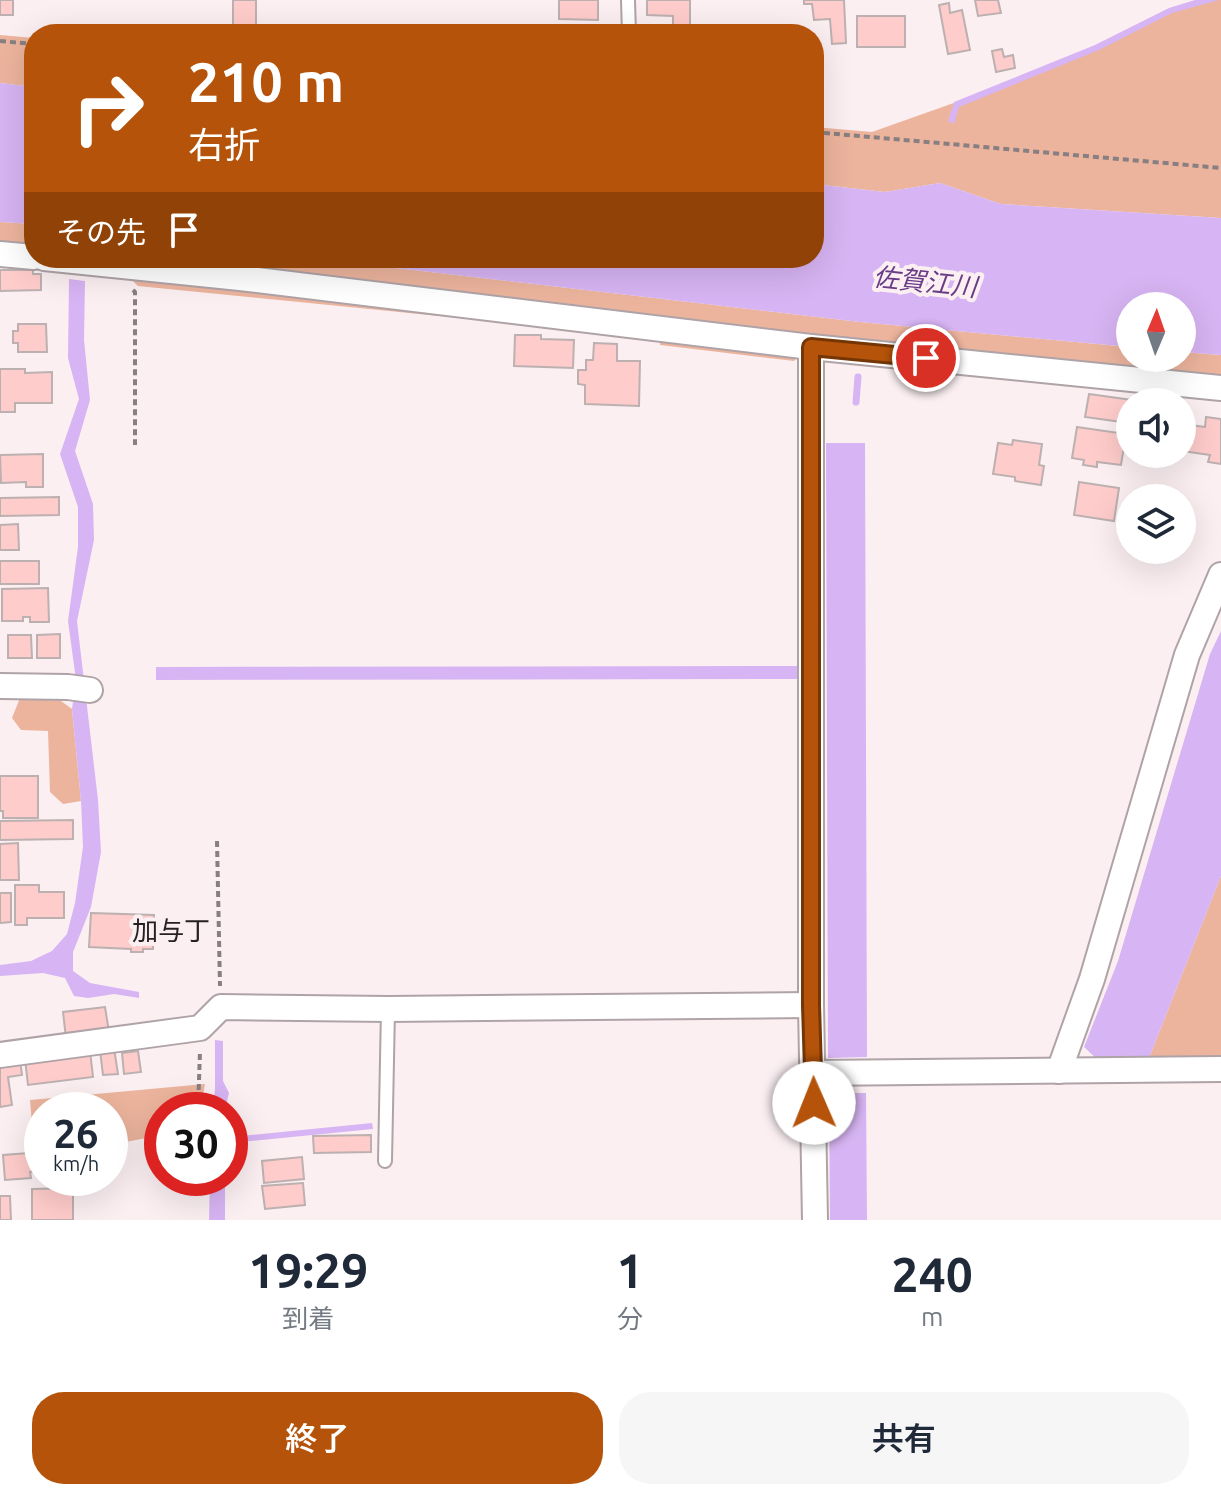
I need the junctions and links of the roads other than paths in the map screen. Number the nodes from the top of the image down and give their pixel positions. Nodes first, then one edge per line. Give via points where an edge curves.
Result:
1 (628, 0) edge
2 (629, 24) edge
3 (0, 254) edge
4 (24, 256) edge
5 (150, 268) edge
6 (811, 347) junction
7 (1221, 388) edge
8 (1221, 575) edge
9 (0, 686) edge
10 (79, 688) dead end
11 (811, 1005) junction
12 (388, 1009) junction
13 (0, 1055) edge
14 (1221, 1069) edge
15 (1059, 1071) junction
16 (814, 1073) junction
17 (385, 1161) dead end
18 (815, 1220) edge

1 - 2 lane
3 - 4 street
5 - 6 street
6 - 7 street
6 - 11 street
8 - 15 street via 1187,655 1092,979
9 - 10 street
11 - 12 street
11 - 16 street
12 - 13 street via 221,1007 200,1028
12 - 17 lane
14 - 15 street
15 - 16 street
16 - 18 street

